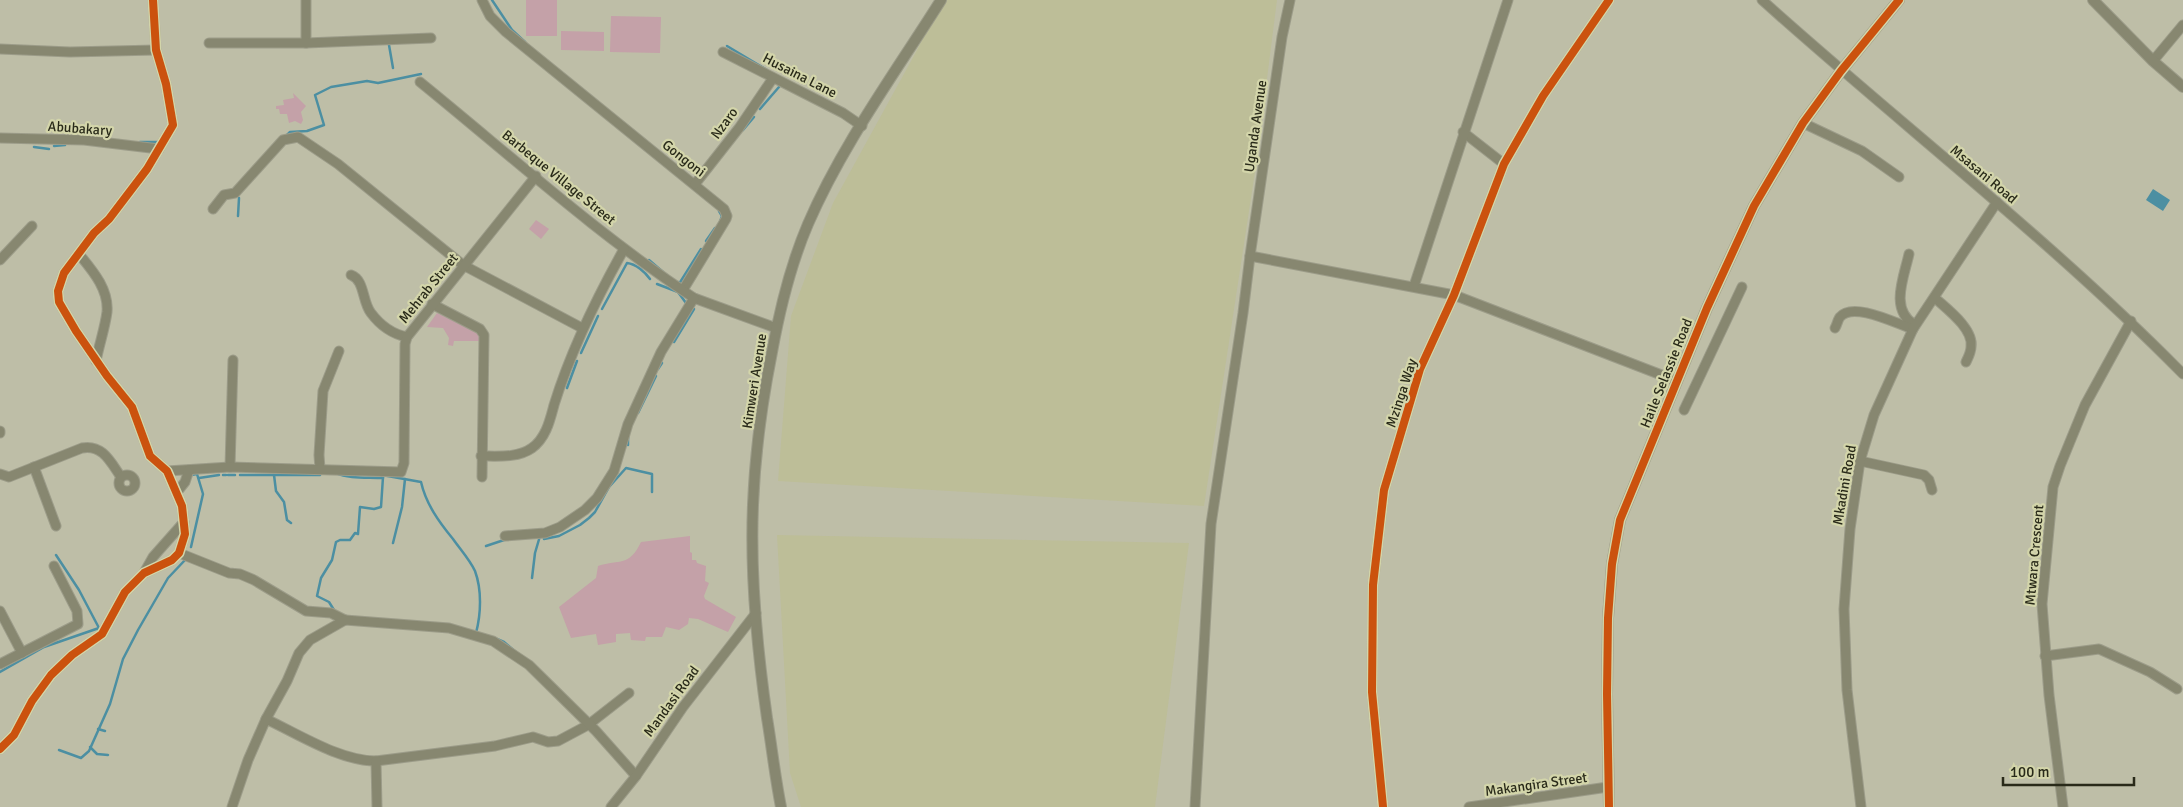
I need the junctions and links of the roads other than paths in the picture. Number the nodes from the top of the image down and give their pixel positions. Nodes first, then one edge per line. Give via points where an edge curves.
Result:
1 (152, 0) edge
2 (306, 0) edge
3 (482, 0) edge
4 (941, 0) edge
5 (1290, 0) edge
6 (1508, 0) edge
7 (1609, 0) edge
8 (1762, 0) edge
9 (1899, 0) edge
10 (2093, 0) edge
11 (2183, 25) edge
12 (431, 38) dead end
13 (209, 43) dead end
14 (306, 43) junction
15 (0, 49) edge
16 (156, 50) junction
17 (724, 52) dead end
18 (2153, 61) junction
19 (1840, 71) junction
20 (773, 78) junction
21 (420, 82) dead end
22 (2183, 87) edge
23 (1803, 123) junction
24 (862, 126) junction
25 (1463, 132) junction
26 (0, 138) edge
27 (159, 149) junction
28 (1504, 164) junction
29 (536, 176) junction
30 (1899, 177) dead end
31 (695, 184) junction
32 (1997, 202) junction
33 (213, 208) dead end
34 (32, 226) dead end
35 (624, 249) junction
36 (79, 254) junction
37 (1909, 254) dead end
38 (1250, 256) junction
39 (0, 260) edge
40 (463, 265) junction
41 (351, 275) dead end
42 (1414, 286) junction
43 (1742, 287) dead end
44 (683, 290) junction
45 (1454, 295) junction
46 (694, 298) junction
47 (1935, 298) junction
48 (432, 304) junction
49 (2131, 321) junction
50 (1914, 327) junction
51 (582, 328) junction
52 (776, 328) junction
53 (1835, 328) dead end
54 (407, 337) junction
55 (339, 351) dead end
56 (233, 360) dead end
57 (96, 362) junction
58 (1966, 362) dead end
59 (2183, 374) edge
60 (1677, 381) junction
61 (1684, 410) dead end
62 (481, 456) junction
63 (1860, 461) junction
64 (34, 467) junction
65 (230, 467) junction
66 (320, 469) junction
67 (189, 470) junction
68 (167, 472) junction
69 (0, 474) edge
70 (121, 477) dead end
71 (482, 477) dead end
72 (1932, 490) dead end
73 (177, 492) junction
74 (184, 522) junction
75 (56, 526) dead end
76 (505, 536) dead end
77 (179, 553) junction
78 (54, 566) dead end
79 (144, 573) junction
80 (0, 611) edge
81 (756, 613) junction
82 (345, 620) junction
83 (22, 653) junction
84 (2045, 656) junction
85 (0, 664) edge
86 (2177, 689) dead end
87 (629, 693) dead end
88 (266, 719) junction
89 (588, 725) junction
90 (0, 749) edge
91 (376, 761) junction
92 (636, 776) junction
93 (1608, 787) junction
94 (232, 807) edge
95 (377, 807) edge
96 (612, 807) edge
97 (781, 807) edge
98 (1195, 807) edge
99 (1383, 807) edge
100 (1469, 807) edge
101 (1609, 807) edge
102 (1861, 807) edge
103 (2063, 807) edge

1 - 16 street
2 - 14 street
3 - 31 street, Gongoni via 490,16 506,32
4 - 24 street, Kimweri Avenue
5 - 38 street, Uganda Avenue
6 - 25 street
7 - 28 street, Mzinga Way via 1543,96
8 - 19 street, Msasani Road
9 - 19 street, Haile Selassie Road
10 - 18 street
11 - 18 street
12 - 14 street
13 - 14 street
15 - 16 street via 70,52
16 - 27 street via 173,126
17 - 20 street, Husaina Lane
18 - 22 street
19 - 23 street, Haile Selassie Road
19 - 32 street, Msasani Road
20 - 24 street, Husaina Lane
20 - 31 street, Nzaro
21 - 29 street, Barbeque Village Street
23 - 30 street via 1862,151
23 - 60 street, Haile Selassie Road via 1754,206
24 - 52 street, Kimweri Avenue via 807,225 787,280
25 - 28 street
25 - 42 street
26 - 27 street, Abubakary via 84,140
27 - 36 street via 109,220 94,233
28 - 45 street, Mzinga Way
29 - 35 street, Barbeque Village Street
29 - 40 street, Mehrab Street
31 - 44 street, Gongoni via 719,203 727,216
32 - 47 street, Mkadini Road
32 - 49 street, Msasani Road
33 - 40 street via 224,195 235,193 283,140 298,136 338,164
34 - 39 street
35 - 44 street, Barbeque Village Street
35 - 51 street
36 - 57 street via 97,276 104,291 107,311
36 - 57 street via 60,280 58,291 60,302
37 - 50 street via 1900,303
38 - 42 street
38 - 98 street, Uganda Avenue via 1211,524
40 - 48 street, Mehrab Street
40 - 51 street
41 - 54 street via 359,280 370,312 393,334
42 - 45 street
43 - 61 street
44 - 46 street
45 - 60 street
45 - 99 street, Mzinga Way via 1420,369 1384,490 1373,585 1372,692
46 - 52 street
46 - 76 street via 661,352 628,424 614,471 597,498 560,527 545,533
47 - 50 street, Mkadini Road
47 - 58 street via 1969,335 1971,348
48 - 54 street, Mehrab Street
48 - 62 street via 483,331
49 - 59 street, Msasani Road
49 - 84 street, Mtwara Crescent via 2086,405 2055,479 2042,604
50 - 53 street via 1862,311 1843,314
50 - 63 street, Mkadini Road via 1874,415
51 - 62 street via 543,437 523,453
52 - 81 street, Kimweri Avenue via 762,403 753,493
54 - 66 street, Mehrab Street via 404,463 401,472
55 - 66 street via 323,391
56 - 65 street
57 - 68 street via 132,407 150,456
60 - 93 street, Haile Selassie Road via 1620,520 1612,564 1607,694
62 - 71 street
63 - 72 street via 1924,475
63 - 102 street, Mkadini Road via 1850,529 1844,609 1847,690
64 - 69 street via 9,477
64 - 70 street via 82,448 94,447 104,452
64 - 75 street
65 - 66 street
65 - 67 street
67 - 68 street
67 - 73 street
68 - 73 street
73 - 74 street
74 - 77 street via 185,534
74 - 79 street via 153,557
77 - 79 street via 172,560
77 - 82 street via 254,580 306,611
78 - 83 street via 77,611 78,624
79 - 90 street via 126,592 102,634 51,675 32,701 14,735
80 - 83 street
81 - 92 street, Mandasi Road via 683,707
81 - 97 street, Kimweri Avenue via 774,777
82 - 88 street via 310,640 299,653
82 - 89 street via 449,628 493,641 529,665
83 - 85 street
84 - 86 street via 2099,649 2150,672
84 - 103 street, Mtwara Crescent
87 - 89 street
88 - 91 street via 342,754
88 - 94 street
89 - 91 street via 558,741 548,742 534,737 495,746
89 - 92 street
91 - 95 street
92 - 96 street, Mandasi Road
93 - 100 street, Makangira Street
93 - 101 street, Haile Selassie Road

